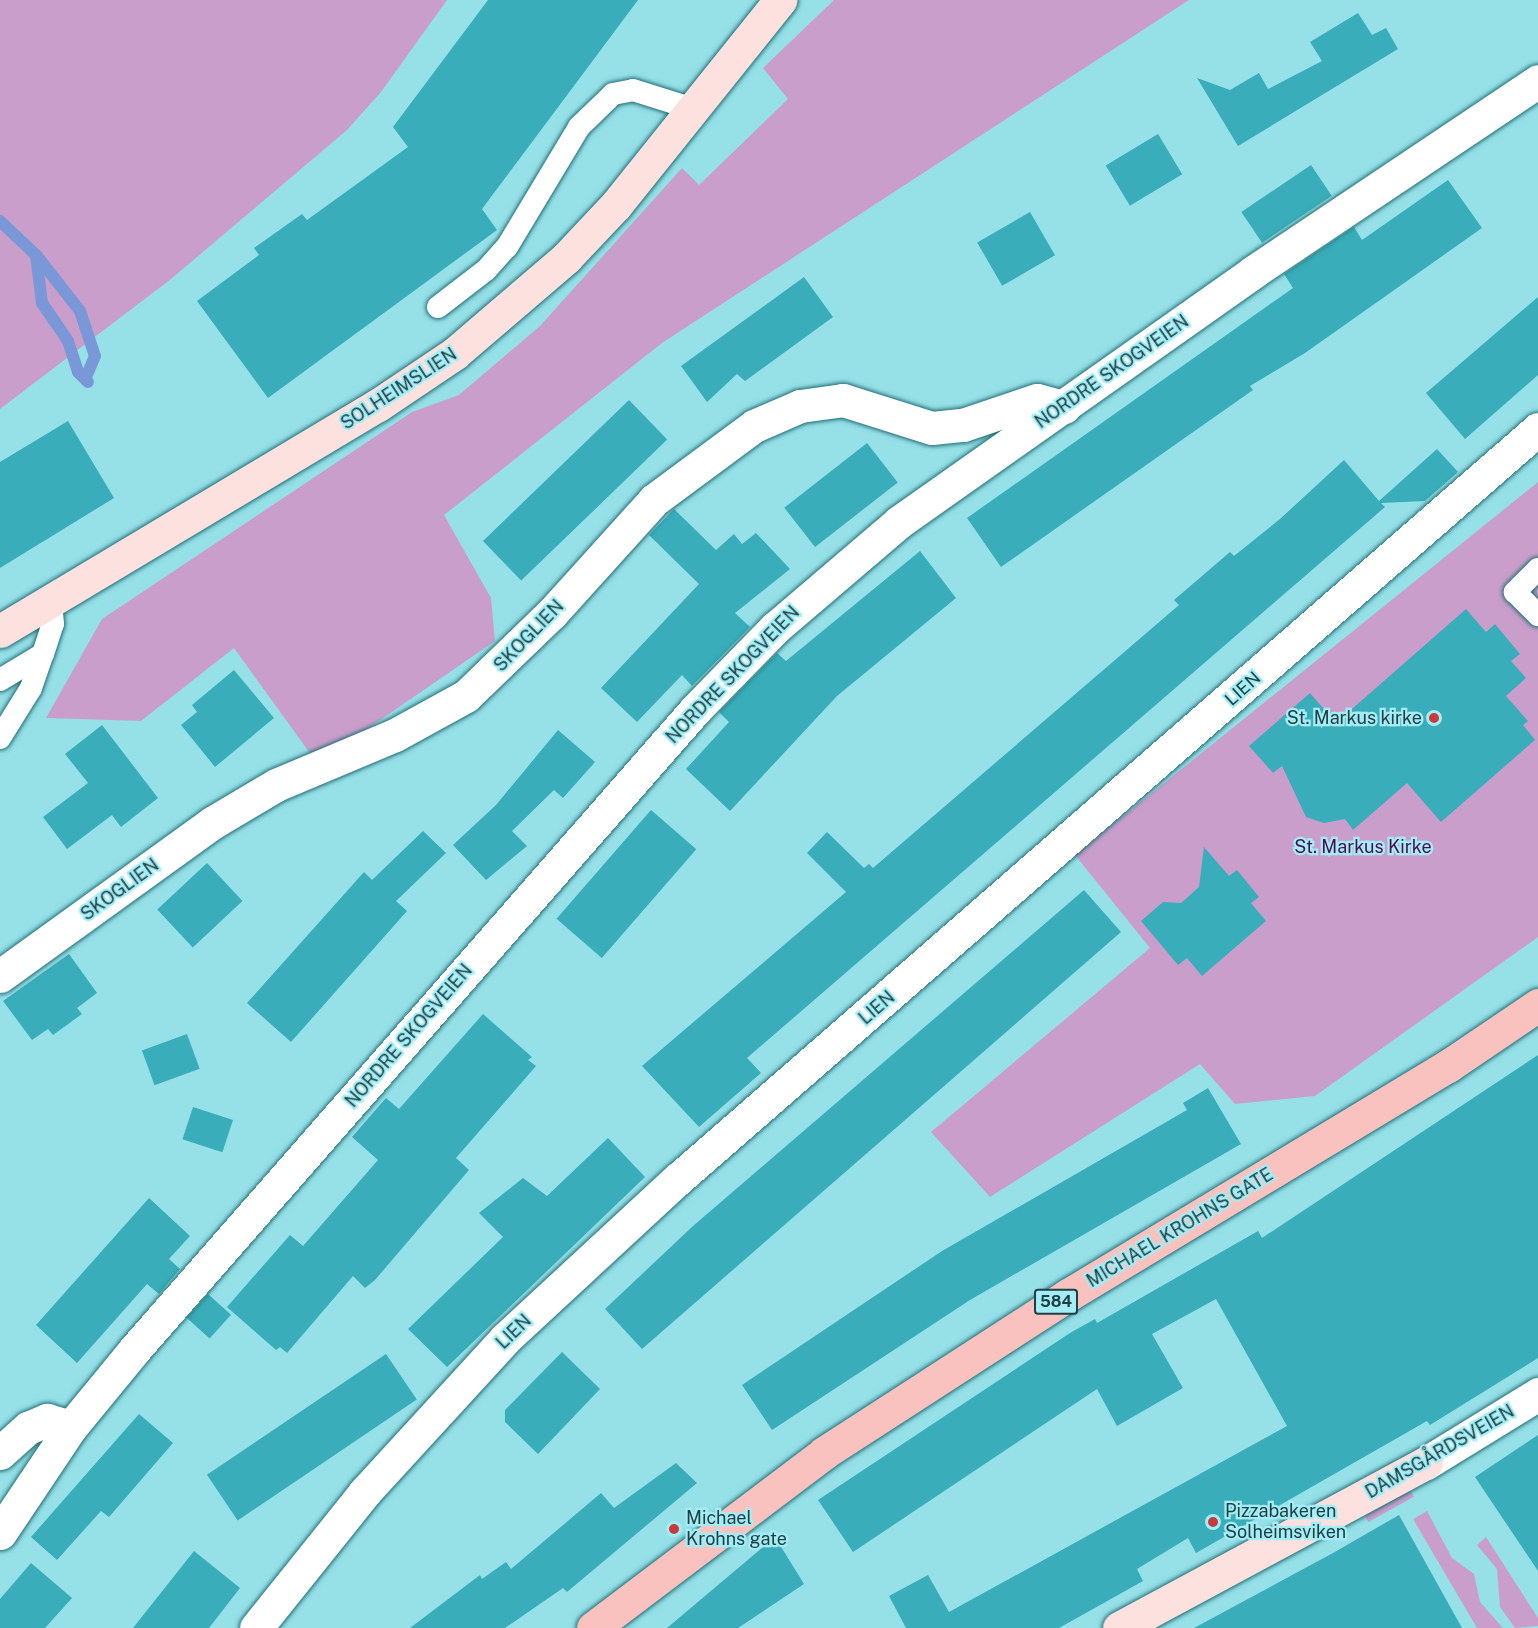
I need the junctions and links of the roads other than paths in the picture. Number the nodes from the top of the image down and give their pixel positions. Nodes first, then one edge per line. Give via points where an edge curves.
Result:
1 (780, 0) edge
2 (1538, 81) edge
3 (690, 108) junction
4 (438, 307) dead end
5 (1064, 406) junction
6 (1538, 429) edge
7 (1538, 569) edge
8 (51, 602) junction
9 (1538, 615) edge
10 (0, 631) edge
11 (43, 654) junction
12 (0, 680) edge
13 (0, 738) edge
14 (0, 976) edge
15 (1538, 1005) edge
16 (1538, 1394) edge
17 (71, 1426) junction
18 (0, 1453) edge
19 (0, 1533) edge
20 (256, 1628) edge
21 (594, 1628) edge
22 (1119, 1628) edge

1 - 3 street, SOLHEIMSLIEN
2 - 5 street, NORDRE SKOGVEIEN
3 - 4 lane via 633,90 613,94 579,127 507,247 486,270
3 - 8 street, SOLHEIMSLIEN via 616,205 566,258 454,354 378,405
5 - 14 street, SKOGLIEN via 1037,400 963,425 932,428 843,400 800,406 754,426 654,500 522,645 466,696 395,735 276,785 212,823
5 - 17 street, NORDRE SKOGVEIEN via 858,553 703,702
6 - 20 street, LIEN via 678,1179 505,1339 364,1493
7 - 9 lane via 1515,592
8 - 10 street, SOLHEIMSLIEN
8 - 11 lane via 53,624
11 - 12 lane
11 - 13 lane via 31,688
15 - 21 main road, MICHAEL KROHNS GATE / 584 via 1448,1066 1068,1295 824,1453
16 - 22 street, DAMSGÅRDSVEIEN via 1426,1462
17 - 18 street via 47,1420 28,1428
17 - 19 street, NORDRE SKOGVEIEN

